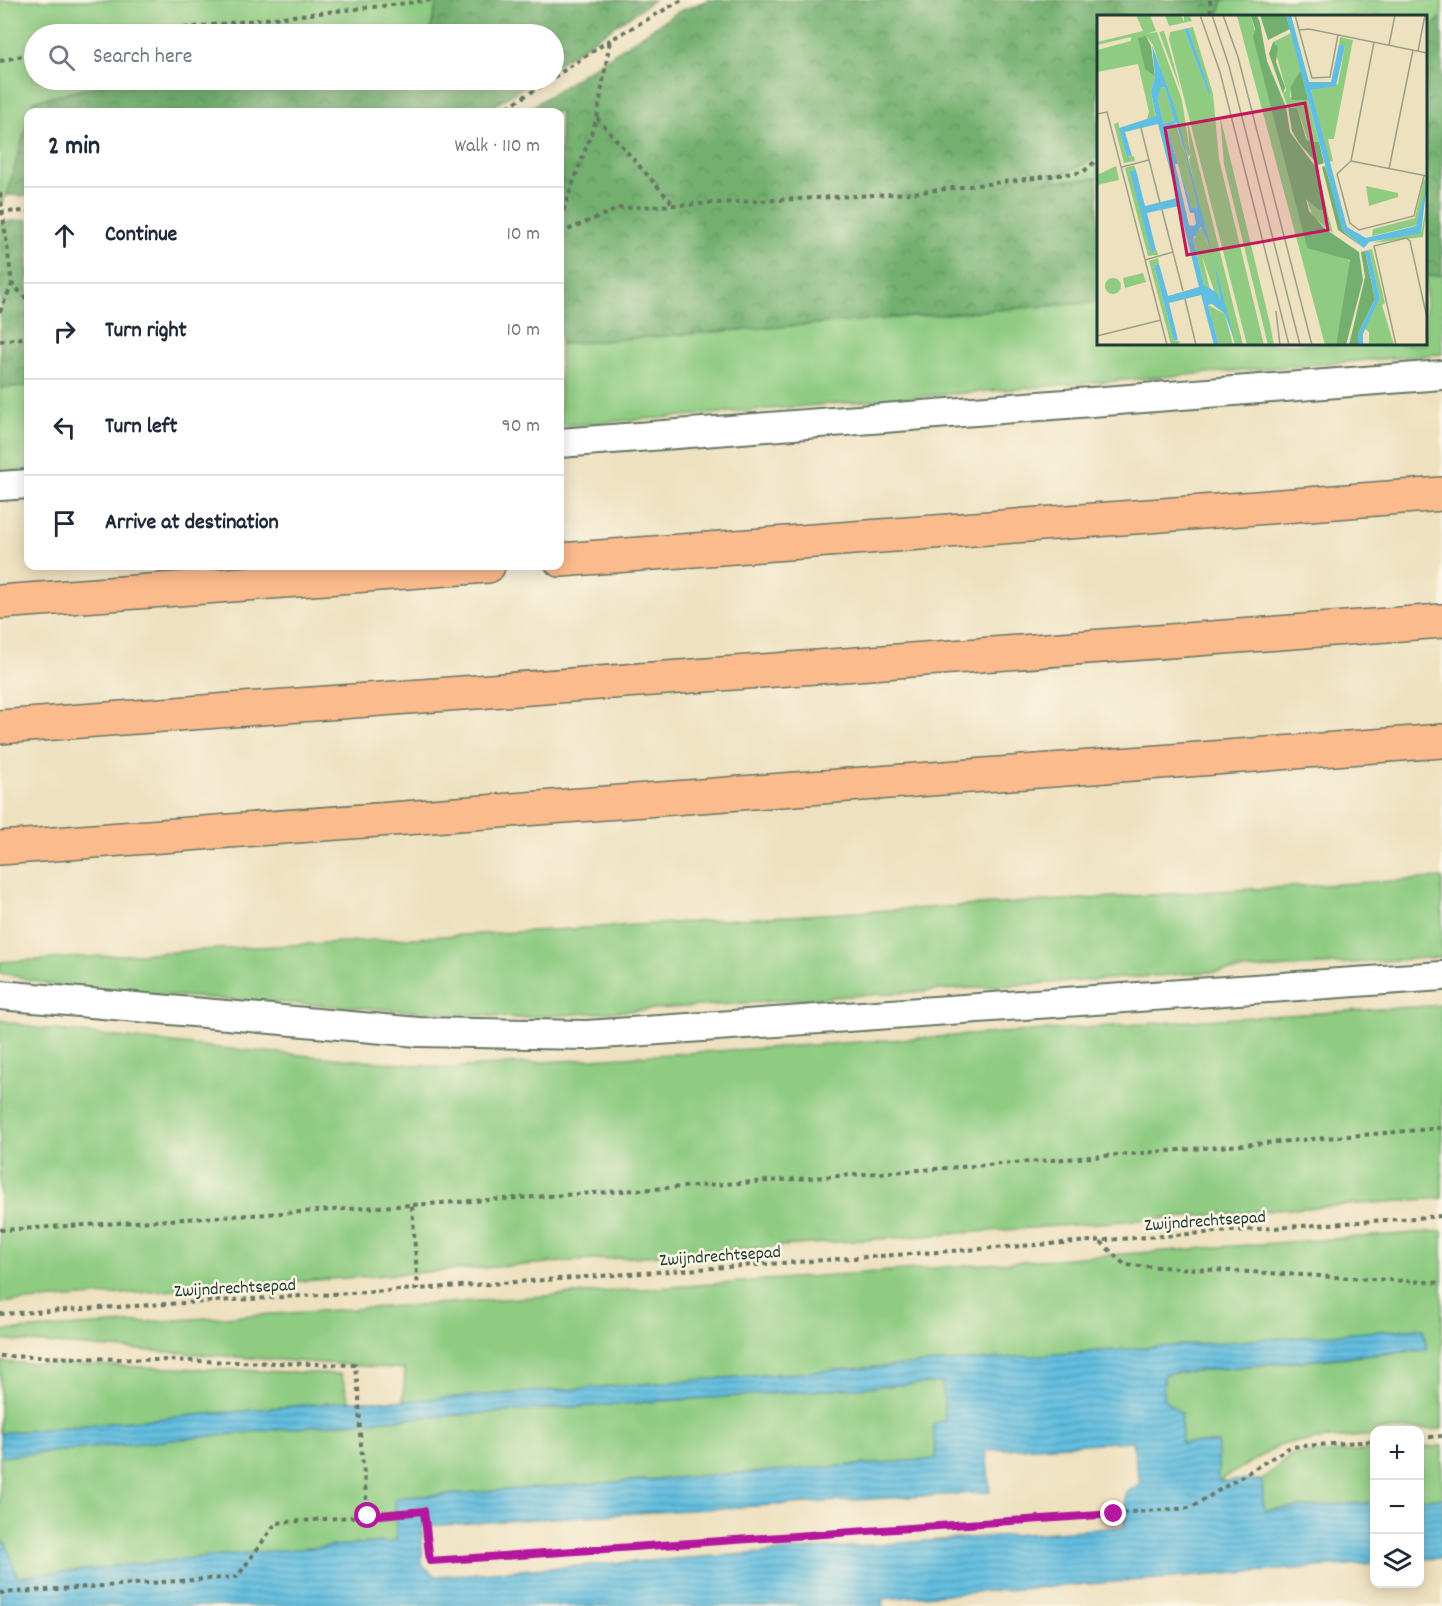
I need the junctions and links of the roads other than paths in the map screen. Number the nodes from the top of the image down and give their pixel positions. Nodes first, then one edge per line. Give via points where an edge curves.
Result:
1 (1442, 375) edge
2 (564, 443) edge
3 (24, 484) edge
4 (0, 486) edge
5 (1442, 494) edge
6 (564, 560) edge
7 (434, 570) edge
8 (0, 602) edge
9 (1442, 621) edge
10 (0, 727) edge
11 (1442, 741) edge
12 (0, 848) edge
13 (1442, 976) edge
14 (0, 995) edge

1 - 2 lane
3 - 4 lane
5 - 6 highway
7 - 8 highway
9 - 10 highway
11 - 12 highway
13 - 14 lane via 587,1035 418,1032

